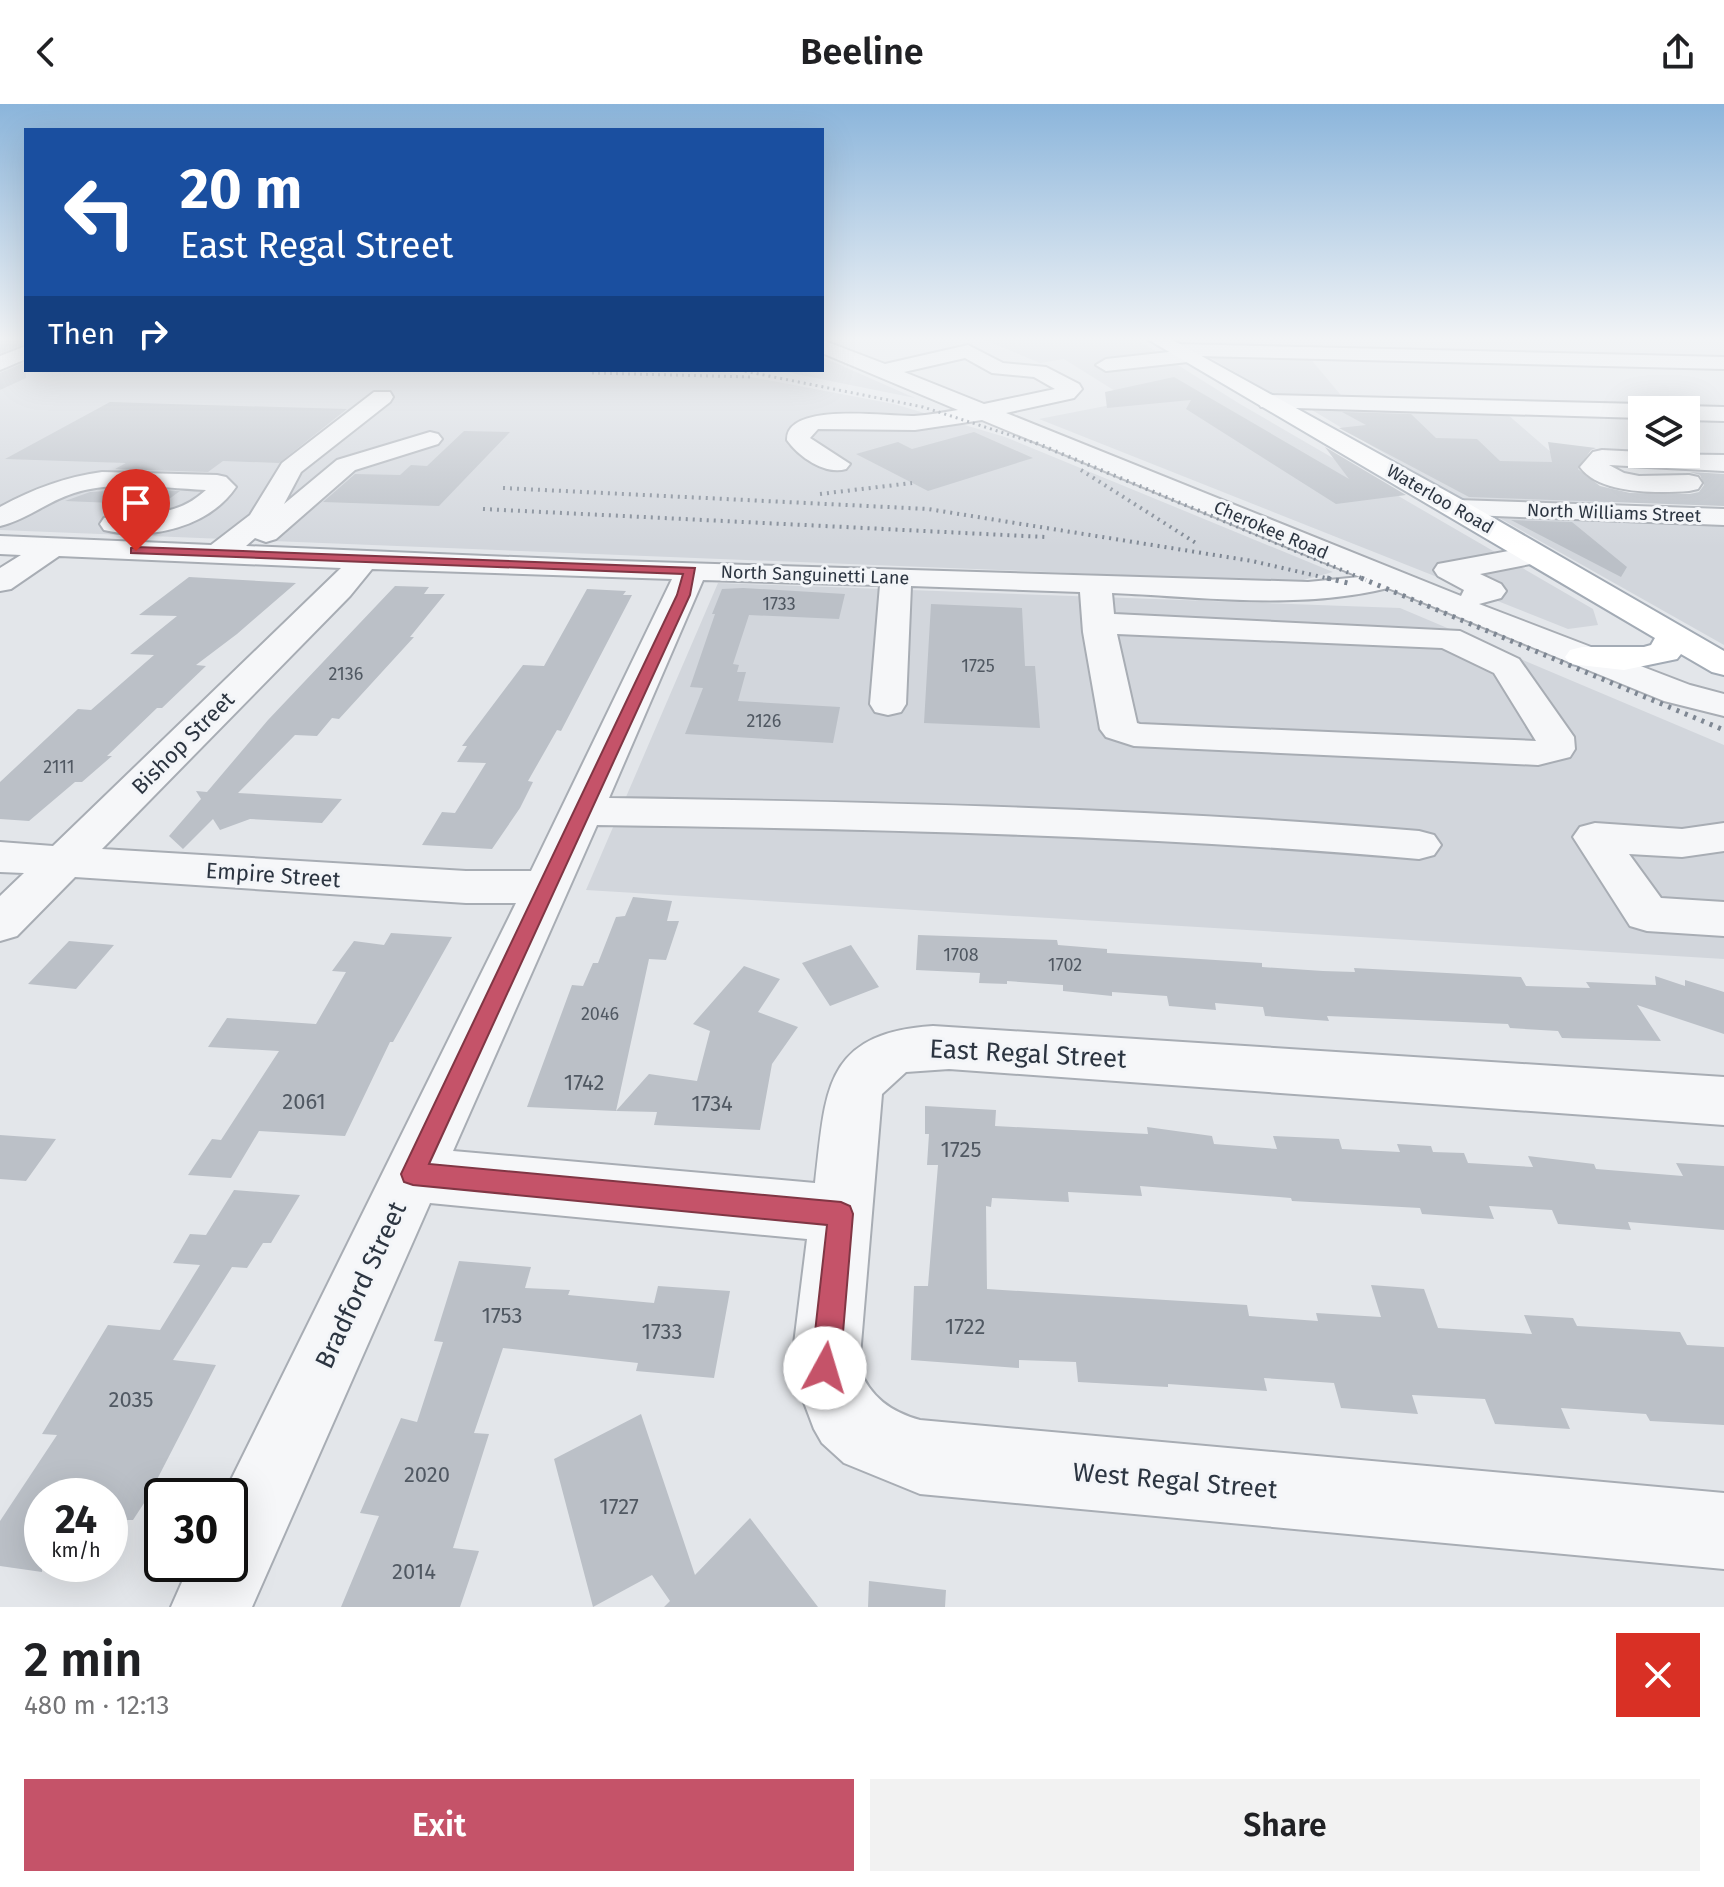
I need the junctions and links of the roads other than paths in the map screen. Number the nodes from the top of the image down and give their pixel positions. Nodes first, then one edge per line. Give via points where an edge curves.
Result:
1 (369, 407) edge
2 (974, 407) edge
3 (1006, 407) edge
4 (1278, 407) edge
5 (1488, 407) edge
6 (1565, 407) edge
7 (1567, 409) junction
8 (1628, 411) edge
9 (986, 412) junction
10 (1700, 413) edge
11 (1724, 414) edge
12 (430, 439) dead end
13 (1656, 460) joint
14 (1700, 462) edge
15 (1724, 463) edge
16 (837, 464) dead end
17 (0, 490) edge
18 (54, 492) junction
19 (1456, 508) junction
20 (1724, 517) edge
21 (0, 518) edge
22 (0, 545) edge
23 (53, 547) junction
24 (229, 555) junction
25 (364, 560) junction
26 (1529, 569) junction
27 (690, 571) junction
28 (896, 578) junction
29 (1389, 579) junction
30 (0, 582) edge
31 (1095, 584) junction
32 (1490, 591) junction
33 (1449, 603) junction
34 (1099, 623) junction
35 (1673, 636) junction
36 (1582, 657) junction
37 (1724, 665) edge
38 (888, 704) dead end
39 (1724, 705) edge
40 (582, 811) junction
41 (1724, 837) edge
42 (1419, 845) dead end
43 (0, 857) edge
44 (64, 861) junction
45 (546, 887) junction
46 (1724, 919) edge
47 (0, 924) edge
48 (1724, 1101) edge
49 (413, 1174) junction
50 (841, 1214) junction
51 (1724, 1531) edge
52 (211, 1607) edge

1 - 24 street via 291,468 261,520
2 - 9 street, Cherokee Road
3 - 9 street
4 - 19 main road, Waterloo Road
5 - 7 street
6 - 7 street
7 - 8 street
9 - 16 street via 915,423 824,421 798,435 821,458
9 - 29 street, Cherokee Road
10 - 11 street
12 - 24 street via 346,465
13 - 13 street via 1689,483 1640,484 1593,467 1602,457
14 - 15 street
17 - 18 street
18 - 21 street
18 - 21 street via 107,480 223,487 195,511 162,525
19 - 20 street, North Williams Street
19 - 26 main road, Waterloo Road
22 - 23 street, North Sanguinetti Lane
23 - 24 street, North Sanguinetti Lane
23 - 30 street
24 - 25 street, North Sanguinetti Lane
25 - 27 street, North Sanguinetti Lane
25 - 44 street, Bishop Street
26 - 32 street
26 - 32 street via 1449,570
26 - 35 main road, Waterloo Road
27 - 28 street, North Sanguinetti Lane
27 - 40 street, Bradford Street
28 - 31 street, North Sanguinetti Lane
28 - 38 street
29 - 31 street, North Sanguinetti Lane via 1308,591
29 - 33 street, Cherokee Road
31 - 34 street
32 - 33 street
33 - 36 street, Cherokee Road
34 - 34 street via 1119,729 1134,735 1538,753 1556,749 1555,737 1507,666 1448,638
35 - 36 main road via 1665,652 1644,660
35 - 37 main road, Waterloo Road
36 - 39 street, Cherokee Road
40 - 42 street via 973,818
40 - 45 street, Bradford Street
41 - 46 street via 1682,843 1595,837 1647,914
43 - 44 street, Empire Street
44 - 45 street, Empire Street via 466,887
44 - 47 street, Bishop Street
45 - 49 street, Bradford Street
48 - 50 street, East Regal Street via 949,1047 908,1049 876,1062 854,1092
49 - 50 street
49 - 52 street, Bradford Street
50 - 51 street, West Regal Street via 825,1368 834,1401 849,1422 883,1447 920,1457

